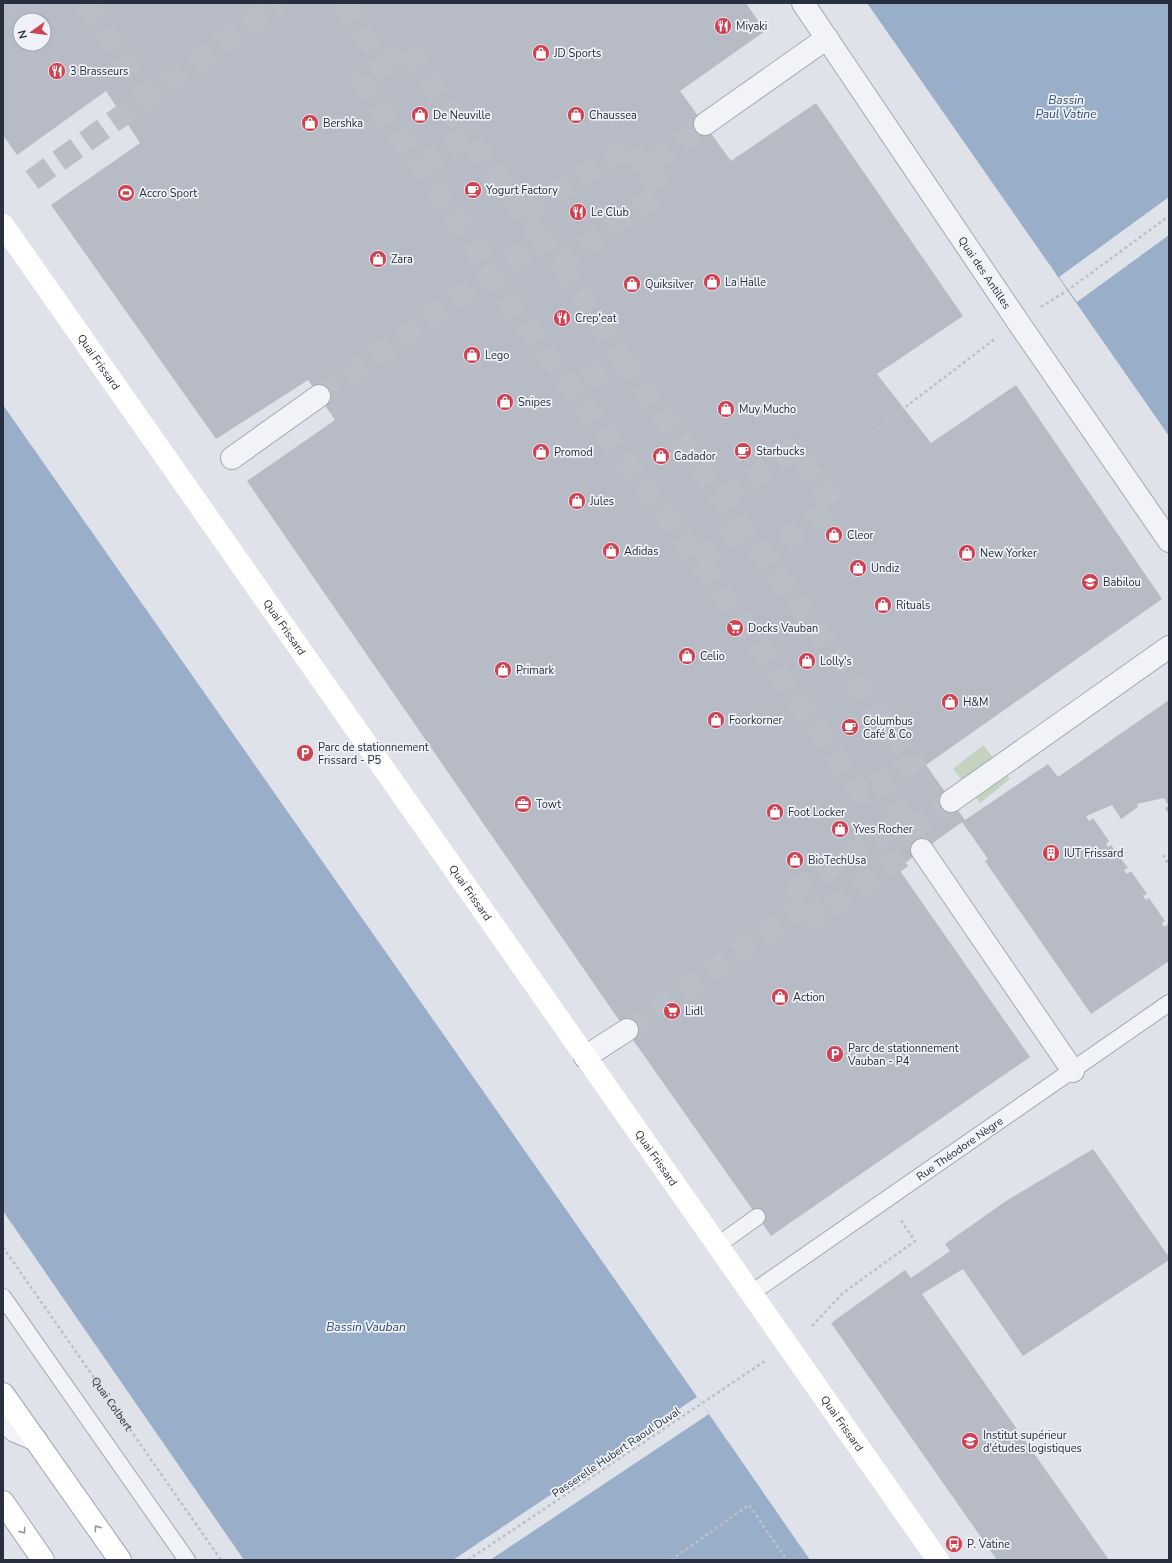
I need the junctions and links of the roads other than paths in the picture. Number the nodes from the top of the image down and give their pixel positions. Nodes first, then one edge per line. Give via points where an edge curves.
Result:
1 (803, 3) edge
2 (827, 38) junction
3 (705, 124) tunnel mouth
4 (3, 225) edge
5 (319, 396) tunnel mouth
6 (232, 458) dead end
7 (1169, 541) edge
8 (1169, 647) edge
9 (951, 801) tunnel mouth
10 (922, 850) tunnel mouth
11 (1169, 1003) edge
12 (627, 1030) tunnel mouth
13 (585, 1057) junction
14 (1072, 1071) junction
15 (757, 1217) dead end
16 (718, 1245) junction
17 (750, 1294) junction
18 (3, 1297) edge
19 (3, 1394) edge
20 (3, 1421) edge
21 (36, 1440) junction
22 (3, 1502) edge
23 (43, 1560) edge
24 (120, 1560) edge
25 (187, 1560) edge
26 (938, 1560) edge

1 - 2 street, Quai des Antilles
2 - 3 street
2 - 7 street, Quai des Antilles
4 - 13 street, Quai Frissard
5 - 6 street
8 - 9 street
10 - 14 street
11 - 14 lane, Rue Théodore Nègre
12 - 13 street
13 - 16 street, Quai Frissard
14 - 17 lane, Rue Théodore Nègre
15 - 16 lane
16 - 17 street, Quai Frissard
17 - 26 street, Quai Frissard
18 - 25 lane
19 - 21 street
20 - 21 street via 15,1431
24 -> 21 street
22 -> 23 street

